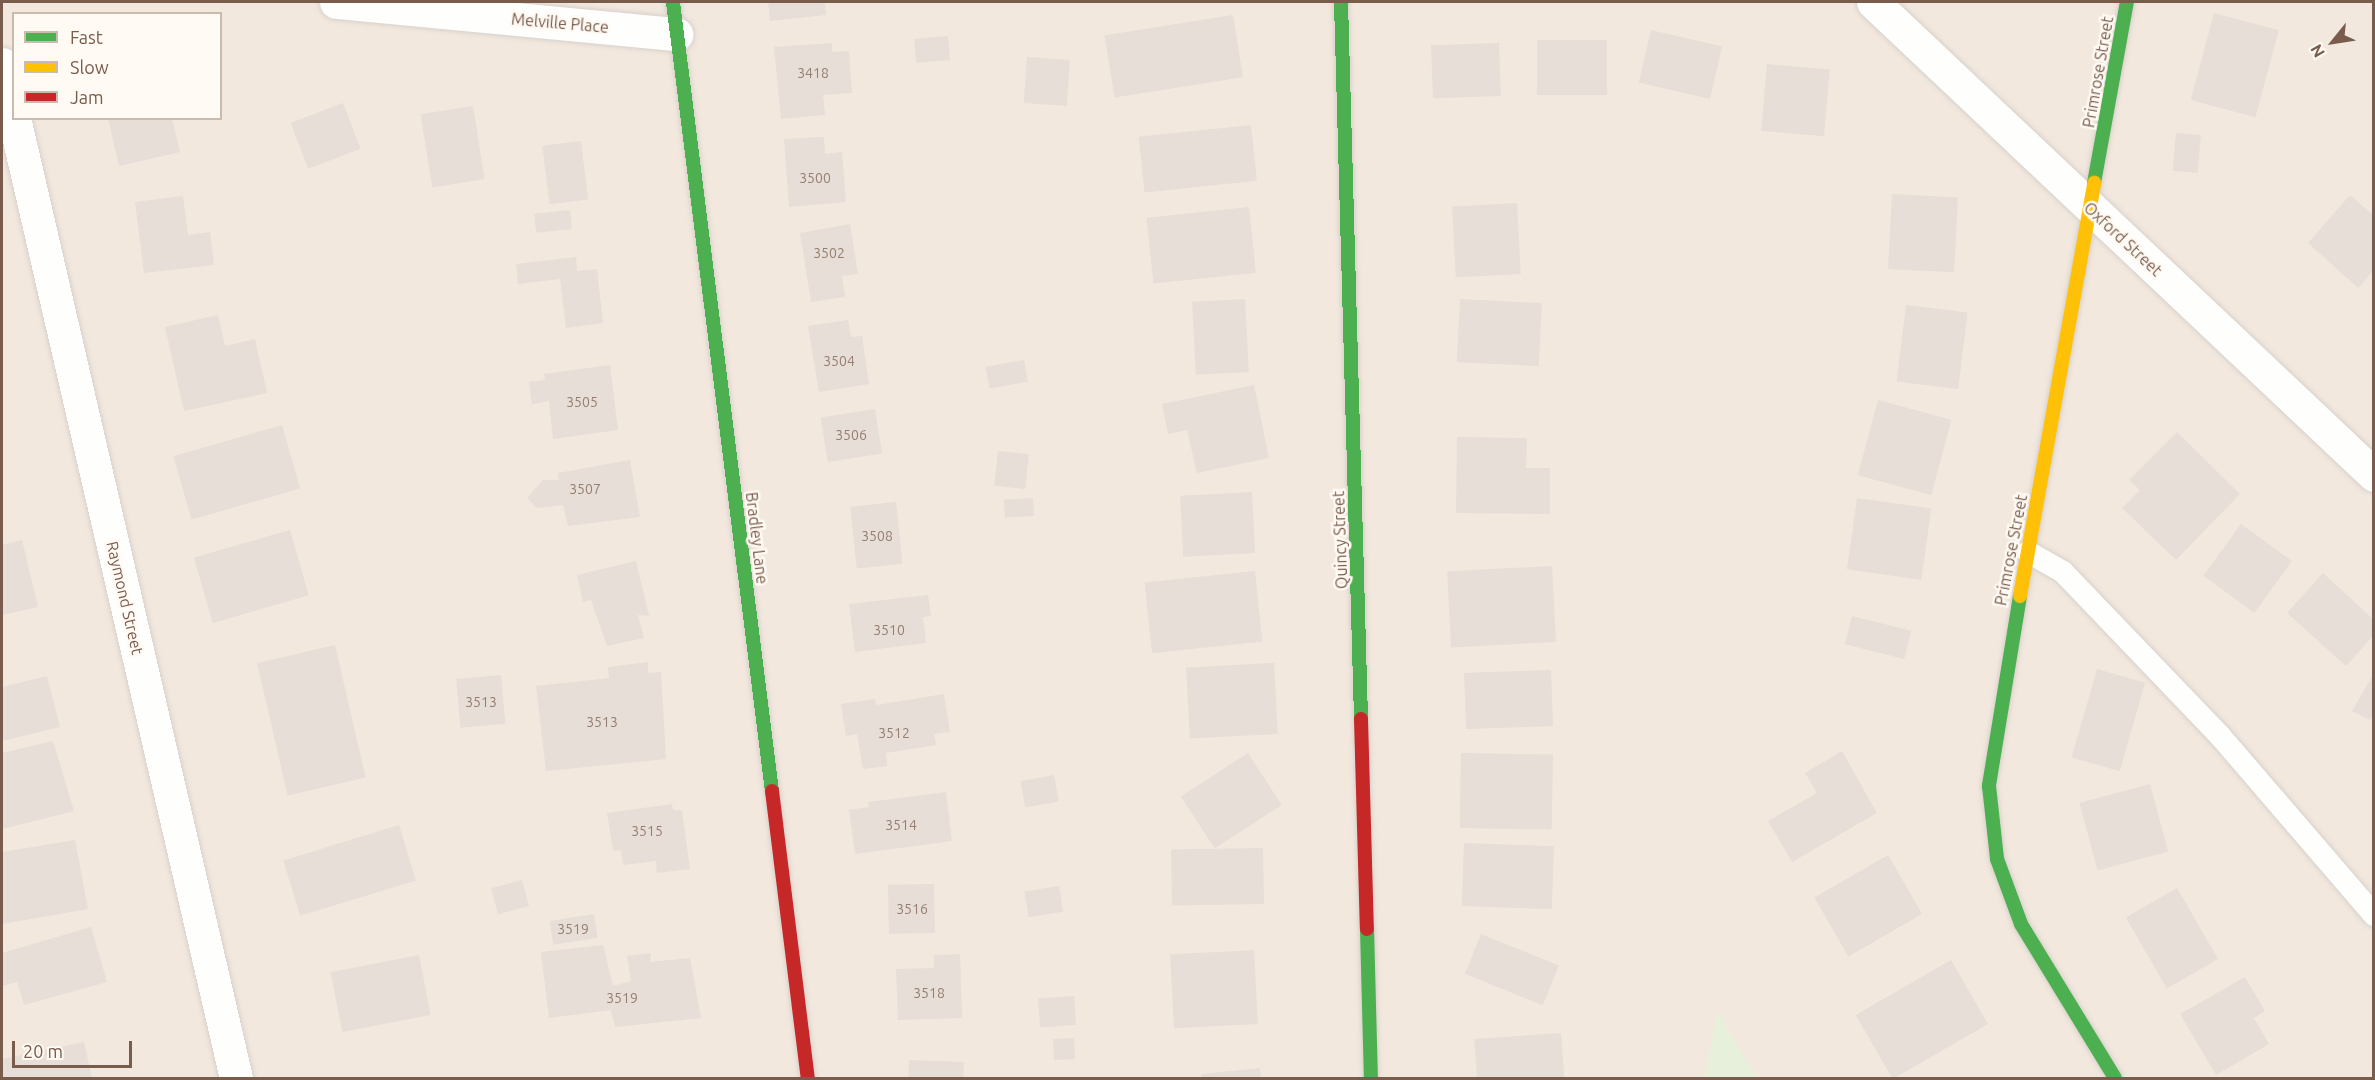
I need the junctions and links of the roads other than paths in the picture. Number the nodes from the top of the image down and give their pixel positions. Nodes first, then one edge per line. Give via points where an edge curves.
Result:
1 (336, 2) edge
2 (673, 2) edge
3 (1341, 2) edge
4 (1873, 2) edge
5 (2127, 2) edge
6 (677, 34) junction
7 (2, 64) edge
8 (12, 108) edge
9 (15, 120) edge
10 (2091, 209) junction
11 (2373, 475) edge
12 (2028, 552) junction
13 (2373, 915) edge
14 (236, 1078) edge
15 (808, 1078) edge
16 (1371, 1078) edge
17 (2115, 1078) edge

1 - 6 street, Melville Place
2 - 6 street, Bradley Lane
3 - 16 street, Quincy Street
4 - 10 street, Oxford Street
5 - 10 street, Primrose Street
6 - 15 street, Bradley Lane
7 - 8 street, Raymond Street
9 - 14 street, Raymond Street
10 - 11 street, Oxford Street
10 - 12 street, Primrose Street
12 - 13 lane via 2063,572 2221,737
12 - 17 street, Primrose Street via 1993,744 1991,827 2003,880 2021,924

